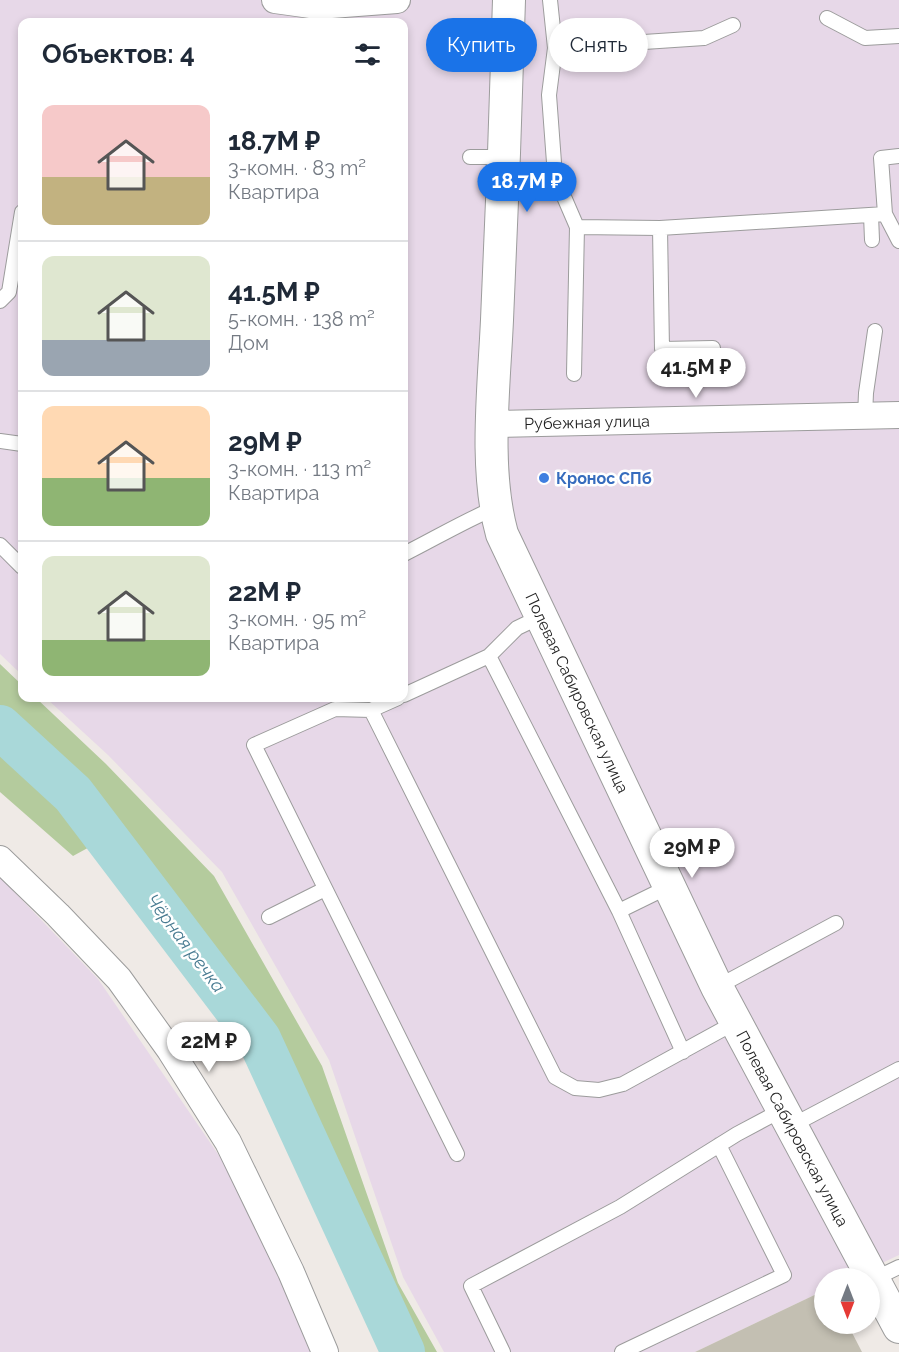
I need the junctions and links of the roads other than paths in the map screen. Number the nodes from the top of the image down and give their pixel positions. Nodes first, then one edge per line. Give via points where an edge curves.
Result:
1 (275, 0) edge
2 (397, 0) edge
3 (509, 0) edge
4 (550, 0) edge
5 (317, 14) edge
6 (552, 18) edge
7 (827, 18) dead end
8 (733, 25) dead end
9 (899, 36) edge
10 (648, 42) edge
11 (552, 72) edge
12 (899, 156) edge
13 (504, 157) junction
14 (470, 158) dead end
15 (871, 214) junction
16 (885, 214) junction
17 (577, 227) junction
18 (660, 228) junction
19 (18, 237) edge
20 (872, 240) dead end
21 (899, 241) edge
22 (0, 302) edge
23 (875, 331) dead end
24 (713, 348) dead end
25 (574, 374) dead end
26 (899, 415) edge
27 (866, 416) junction
28 (493, 424) junction
29 (0, 441) edge
30 (18, 443) edge
31 (495, 508) junction
32 (0, 545) edge
33 (408, 552) edge
34 (18, 563) edge
35 (542, 616) junction
36 (489, 656) junction
37 (408, 693) edge
38 (389, 702) edge
39 (371, 710) junction
40 (0, 859) edge
41 (668, 887) junction
42 (325, 890) junction
43 (619, 911) junction
44 (269, 917) dead end
45 (836, 923) dead end
46 (717, 987) junction
47 (736, 1022) junction
48 (683, 1052) junction
49 (899, 1069) edge
50 (787, 1118) junction
51 (719, 1145) junction
52 (457, 1154) dead end
53 (887, 1273) edge
54 (899, 1327) edge
55 (325, 1352) edge
56 (503, 1352) edge
57 (622, 1352) edge

1 - 5 street
2 - 5 street
3 - 13 street, Полевая Сабировская улица
4 - 6 lane
7 - 9 lane via 866,38
8 - 10 lane via 704,38
11 - 17 lane via 549,95 555,176
12 - 16 lane via 881,158
13 - 14 lane
13 - 28 street, Полевая Сабировская улица
15 - 16 lane
15 - 18 lane
15 - 20 lane
16 - 21 lane
17 - 18 lane
17 - 25 lane
18 - 24 lane via 662,350
19 - 22 lane via 9,292
23 - 27 lane
26 - 27 street, Рубежная улица
27 - 28 street, Рубежная улица
28 - 31 street, Полевая Сабировская улица
29 - 30 lane
31 - 33 lane
31 - 35 street, Полевая Сабировская улица via 502,534
32 - 34 lane
35 - 36 lane via 517,628
35 - 41 street, Полевая Сабировская улица
36 - 37 lane
36 - 43 lane
38 - 39 lane
39 - 42 lane via 335,709 254,745
39 - 48 lane via 555,1077 575,1088 600,1090 623,1084
40 - 55 street via 119,979 170,1050 228,1142
41 - 43 lane
41 - 46 street, Полевая Сабировская улица
42 - 44 lane
42 - 52 lane
43 - 48 lane
45 - 46 lane
46 - 47 street, Полевая Сабировская улица
47 - 48 lane
47 - 50 street, Полевая Сабировская улица
49 - 50 lane
50 - 51 lane
50 - 53 street, Полевая Сабировская улица
51 - 56 lane via 620,1207 471,1286
51 - 57 lane via 784,1275
53 - 54 street, Полевая Сабировская улица

